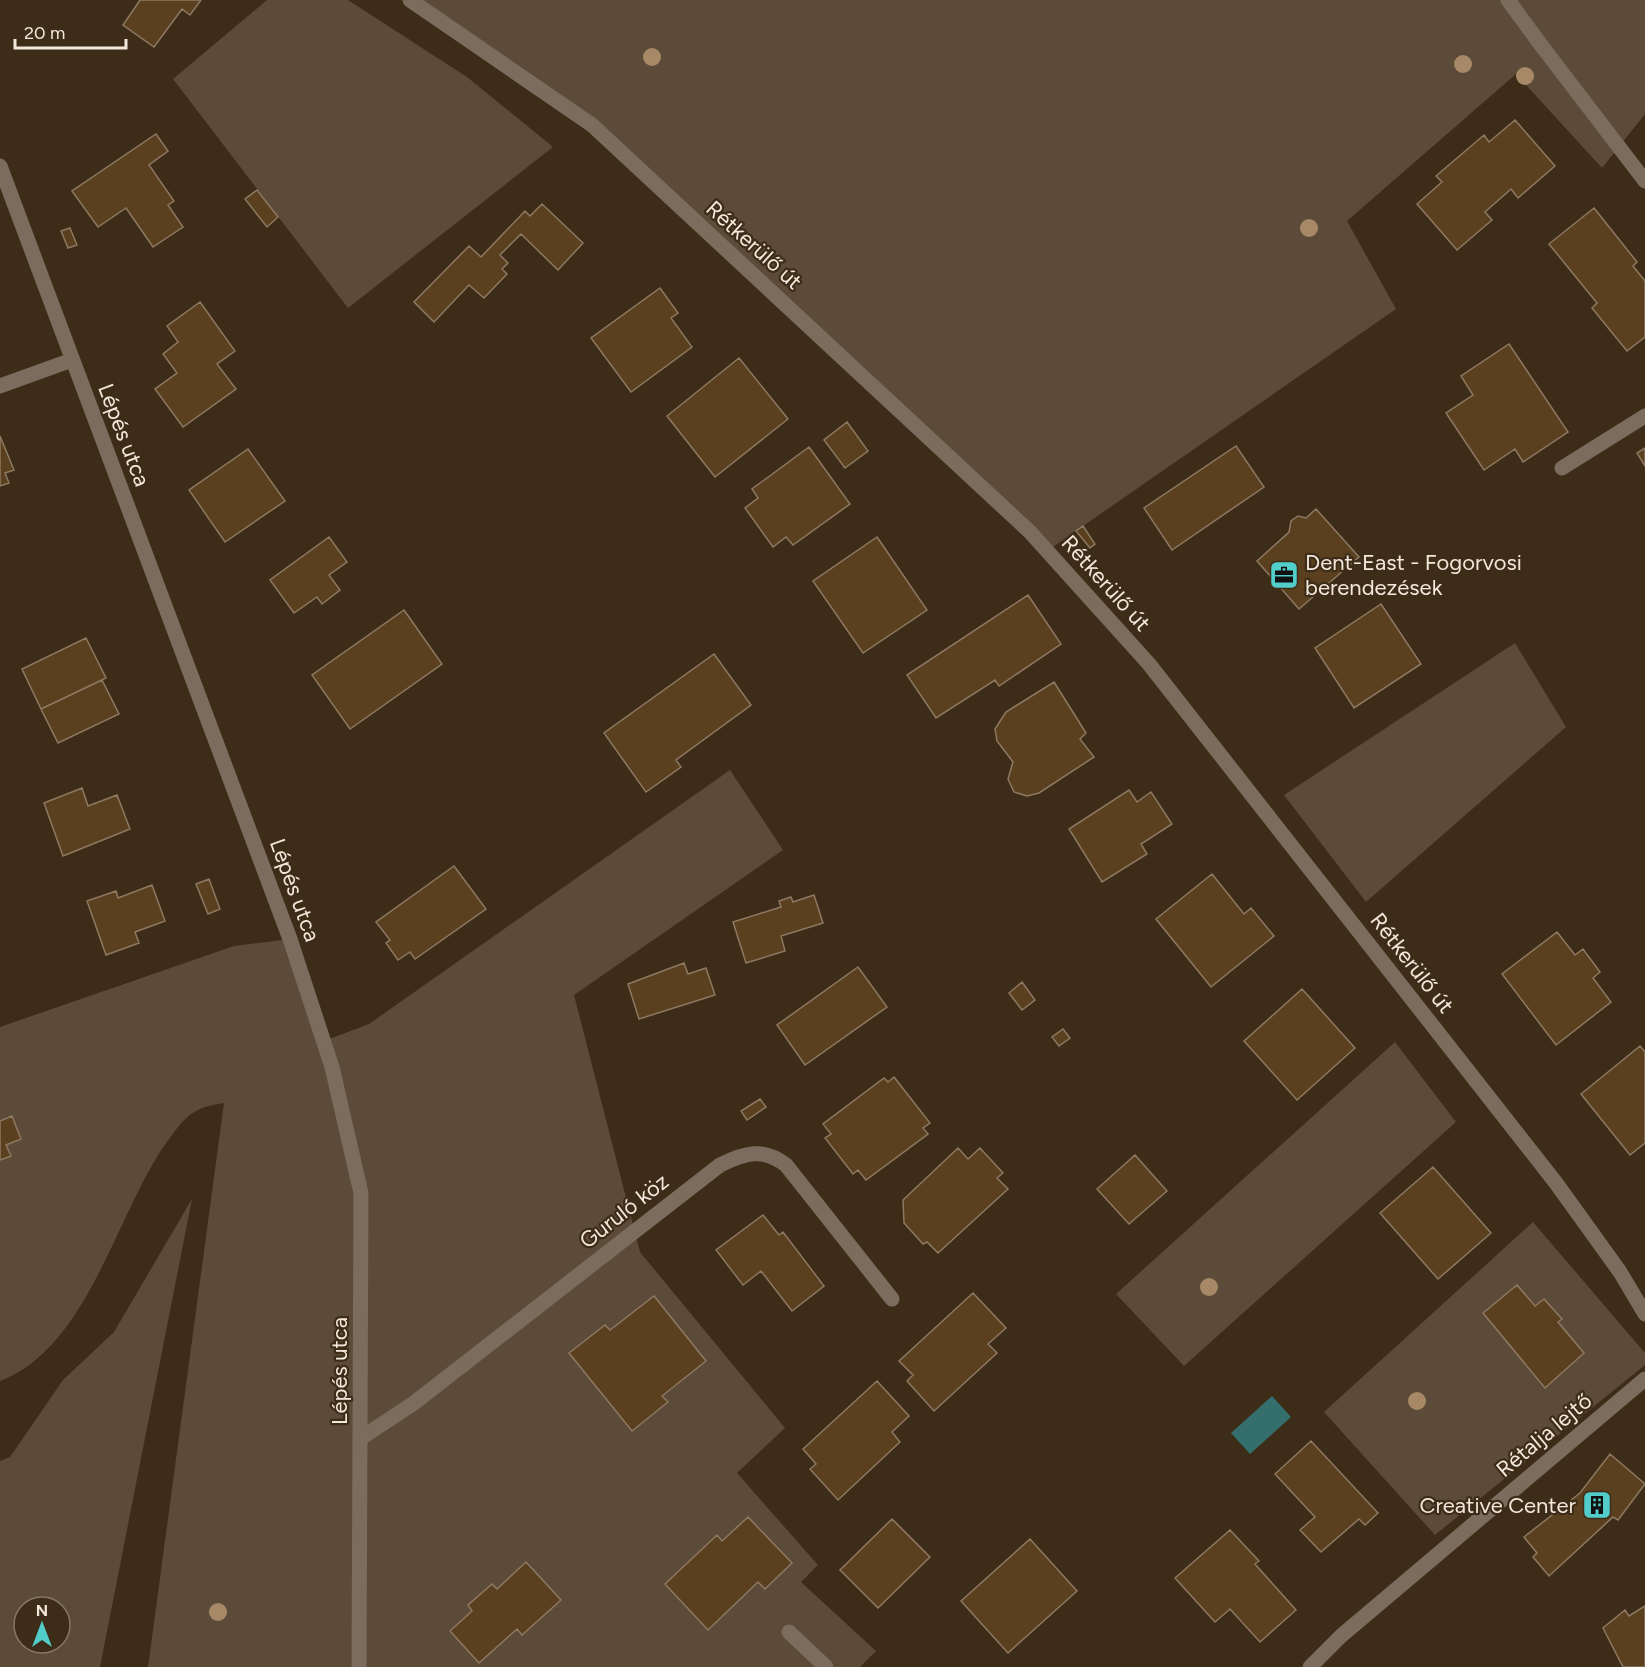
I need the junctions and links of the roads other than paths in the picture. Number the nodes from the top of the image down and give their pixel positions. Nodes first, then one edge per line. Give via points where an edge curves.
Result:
1 (410, 0) edge
2 (1508, 0) edge
3 (0, 166) edge
4 (1645, 182) edge
5 (72, 360) junction
6 (0, 386) edge
7 (1645, 416) edge
8 (1562, 468) dead end
9 (892, 1299) dead end
10 (1645, 1314) edge
11 (1645, 1379) edge
12 (361, 1438) junction
13 (789, 1632) dead end
14 (359, 1667) edge
15 (826, 1667) edge
16 (1310, 1667) edge

1 - 10 street, Rétkerülő út via 592,125 1030,532 1156,674 1556,1183
2 - 4 street
3 - 5 street, Lépés utca
5 - 6 street
5 - 12 street, Lépés utca via 290,939 333,1067 361,1193
7 - 8 street
9 - 12 street, Guruló köz via 786,1165 764,1153 741,1154 720,1166 414,1403
11 - 16 street, Rétalja lejtő via 1341,1636
12 - 14 street, Lépés utca
13 - 15 street

